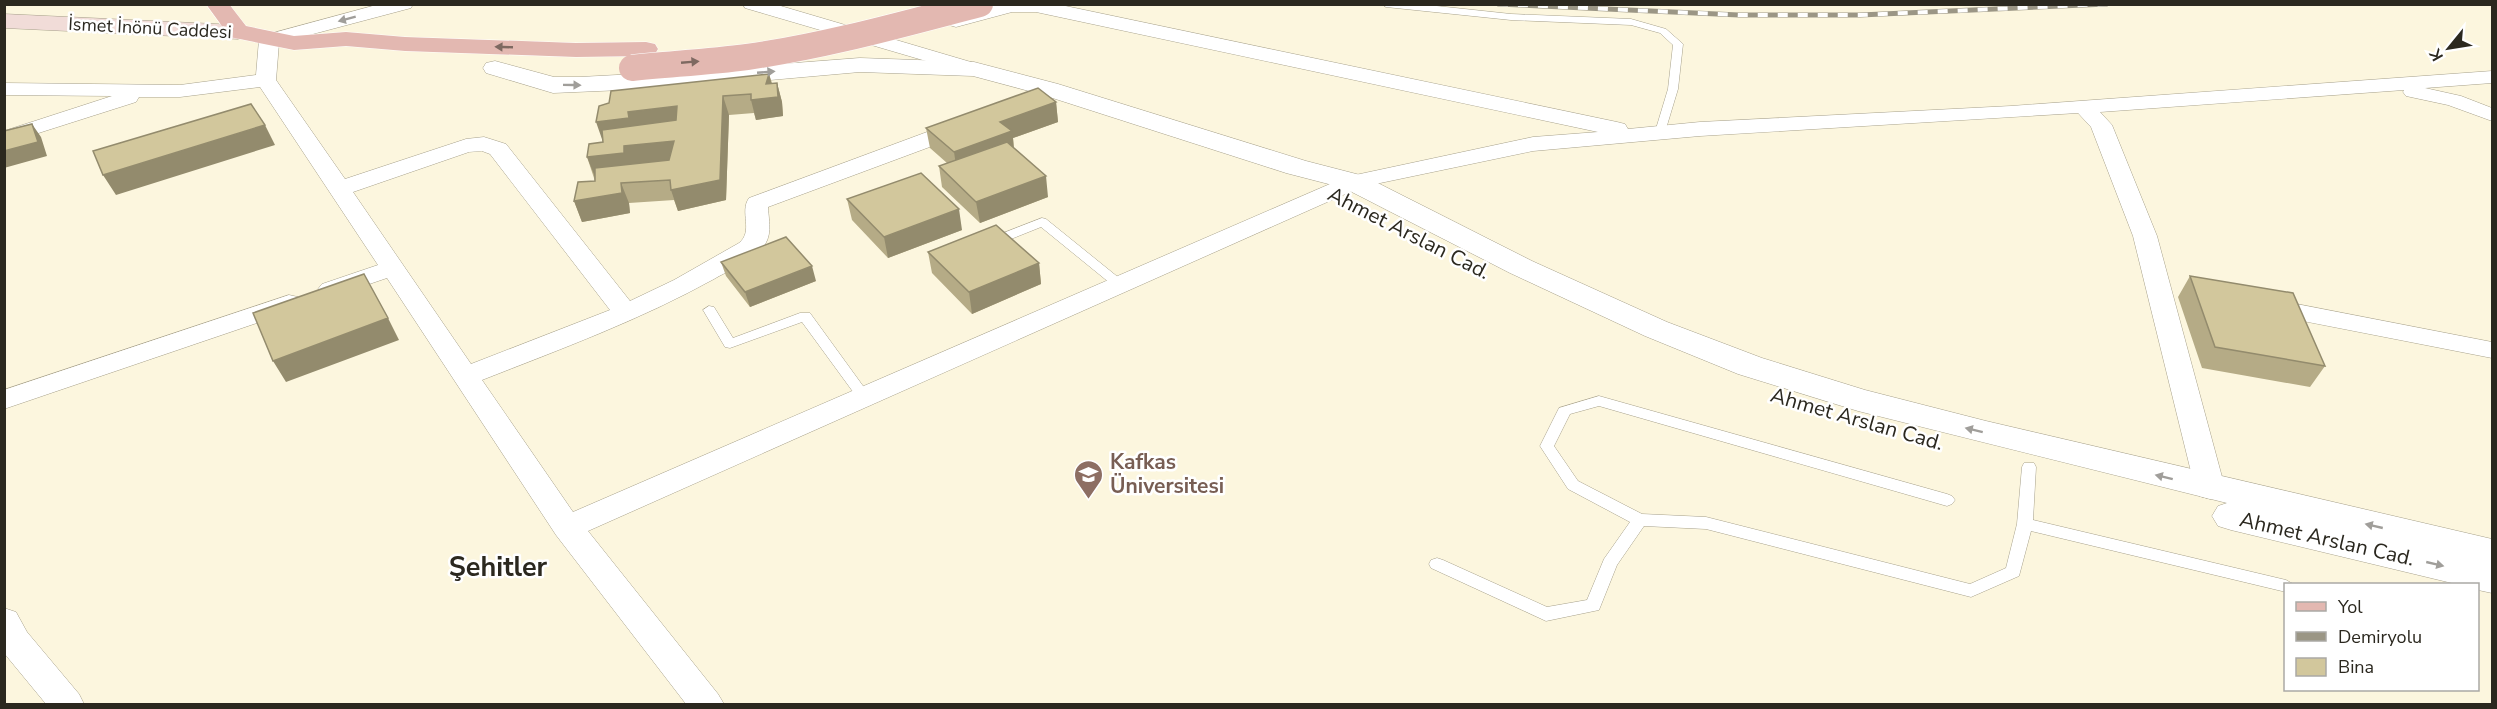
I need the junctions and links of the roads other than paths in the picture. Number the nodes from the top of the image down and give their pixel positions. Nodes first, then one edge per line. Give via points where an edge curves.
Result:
1 (217, 4) edge
2 (404, 4) edge
3 (752, 4) edge
4 (904, 4) edge
5 (980, 4) edge
6 (1386, 4) edge
7 (4, 21) edge
8 (238, 32) junction
9 (282, 41) junction
10 (882, 42) junction
11 (639, 58) junction
12 (495, 68) junction
13 (974, 69) junction
14 (2493, 77) edge
15 (266, 80) junction
16 (2382, 86) junction
17 (4, 89) edge
18 (150, 91) junction
19 (1056, 92) junction
20 (1023, 104) edge
21 (2085, 107) junction
22 (2493, 114) edge
23 (979, 120) edge
24 (1660, 132) junction
25 (1638, 134) junction
26 (4, 138) edge
27 (1341, 188) junction
28 (339, 189) junction
29 (975, 249) edge
30 (393, 268) junction
31 (1120, 285) junction
32 (2237, 301) edge
33 (709, 310) dead end
34 (625, 312) junction
35 (2493, 350) edge
36 (466, 376) junction
37 (864, 397) junction
38 (4, 400) edge
39 (2029, 467) junction
40 (2210, 488) junction
41 (1947, 500) dead end
42 (1640, 520) junction
43 (2025, 524) junction
44 (567, 527) junction
45 (2493, 553) edge
46 (1437, 564) dead end
47 (2493, 578) edge
48 (2284, 586) edge
49 (8, 636) edge
50 (67, 705) edge
51 (706, 705) edge

1 - 8 main road
2 -> 9 street
3 - 10 street
4 - 11 main road
11 -> 5 main road, bridge via 756,55 857,36
6 - 24 lane via 1511,17 1631,22 1663,31 1678,44 1672,99
7 - 8 main road, İsmet İnönü Caddesi
8 - 9 main road, İsmet İnönü Caddesi
11 -> 9 main road via 576,50 346,39
9 - 12 main road via 310,51 343,56
9 - 15 street
10 - 13 street
10 - 25 street via 1011,6 1036,6
11 - 12 main road
12 -> 13 street via 553,85 691,80 860,65
13 - 19 street
14 - 16 street
15 - 18 street
15 - 28 street
16 - 21 street
16 - 22 street via 2454,100
17 - 18 street
18 - 26 street
19 - 20 street
19 - 27 street, Ahmet Arslan Cad. via 1296,167
21 - 24 street
21 - 40 street via 2101,125 2168,287
23 - 34 street via 757,203 760,233 752,245 688,283
24 - 25 street
25 - 27 street via 1533,144
27 - 31 street
27 - 39 street, Ahmet Arslan Cad. via 1504,280 1641,345 1740,384 1853,421
40 -> 27 street, Ahmet Arslan Cad. via 1858,400 1750,366 1656,329
28 - 30 street
28 - 34 street via 466,146 484,144 498,149
29 - 31 lane via 1042,222
30 - 36 street
30 - 38 street
31 - 37 street
32 - 35 street
33 - 37 lane via 730,344 805,316
34 - 36 street
36 - 44 street
37 - 44 street
39 - 43 lane
39 -> 47 street, Ahmet Arslan Cad.
45 -> 40 street, Ahmet Arslan Cad.
41 - 42 lane via 1599,401 1564,411 1547,446 1573,485
42 - 43 lane via 1706,523 1971,591 2013,572
42 - 46 lane via 1610,563 1593,605 1546,614
43 - 48 lane
44 - 51 street
49 - 50 street

